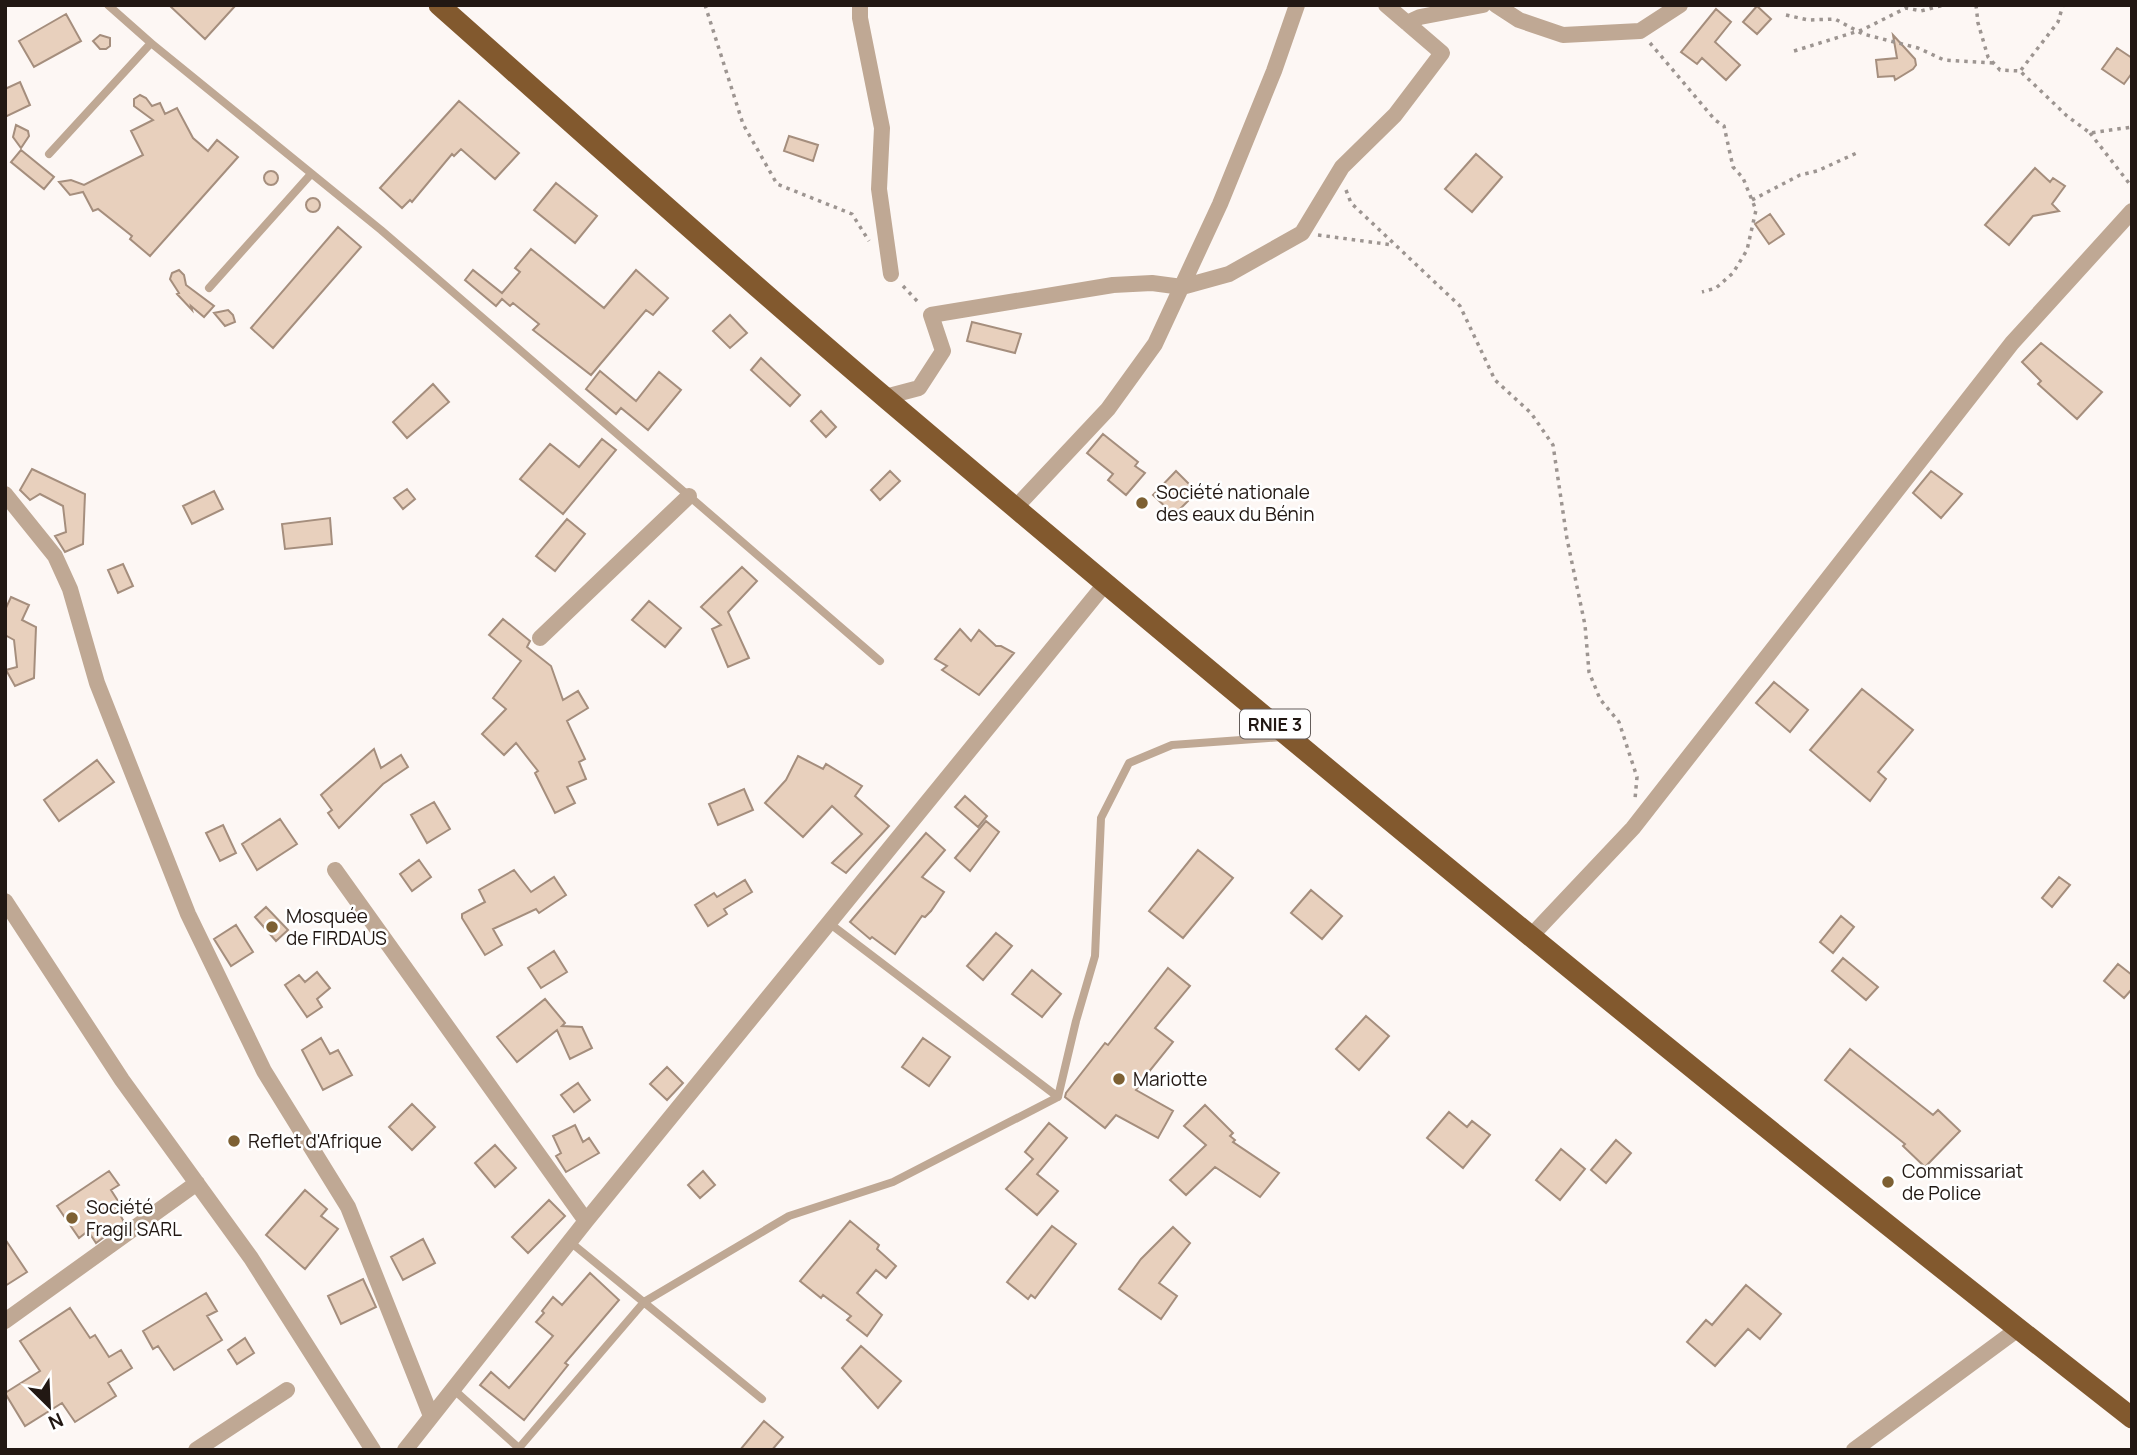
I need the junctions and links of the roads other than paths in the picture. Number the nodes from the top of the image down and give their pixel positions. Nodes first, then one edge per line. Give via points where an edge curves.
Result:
1 (108, 5) edge
2 (439, 5) edge
3 (860, 5) edge
4 (1297, 5) edge
5 (1386, 5) edge
6 (1483, 5) edge
7 (1496, 5) edge
8 (1679, 5) edge
9 (1407, 23) junction
10 (151, 43) junction
11 (49, 154) dead end
12 (311, 174) junction
13 (2132, 211) edge
14 (891, 274) road end
15 (1182, 287) junction
16 (209, 288) dead end
17 (885, 397) junction
18 (5, 494) edge
19 (689, 496) junction
20 (1016, 507) junction
21 (1105, 584) junction
22 (540, 638) dead end
23 (880, 661) dead end
24 (1289, 737) junction
25 (335, 870) dead end
26 (5, 901) edge
27 (829, 923) junction
28 (1531, 936) junction
29 (1059, 1097) junction
30 (197, 1183) junction
31 (586, 1221) junction
32 (569, 1241) junction
33 (644, 1303) junction
34 (5, 1321) edge
35 (2018, 1329) junction
36 (453, 1388) junction
37 (286, 1390) dead end
38 (762, 1399) dead end
39 (431, 1416) junction
40 (2132, 1418) edge
41 (520, 1449) edge
42 (196, 1450) edge
43 (373, 1450) edge
44 (405, 1450) edge
45 (1854, 1450) edge

1 - 10 lane
2 - 17 highway, RNIE 3
3 - 14 street via 882,128 878,189
4 - 15 street via 1220,204
5 - 9 street
6 - 9 street
7 - 8 street via 1519,20 1563,35 1640,31
9 - 15 street via 1443,53 1395,115 1340,171 1302,233 1228,274
10 - 11 lane
10 - 12 lane
12 - 16 lane
12 - 19 lane
13 - 28 street via 2012,343 1633,828
15 - 17 street via 1113,285 931,315 943,351 919,388
15 - 20 street via 1156,344 1108,409
17 - 20 highway, RNIE 3
18 - 39 street via 55,556 70,589 97,683 188,914 264,1071 348,1207
19 - 22 street
19 - 23 lane
20 - 21 highway, RNIE 3
21 - 24 highway, RNIE 3
21 - 27 street
24 - 28 highway, RNIE 3
24 - 29 lane via 1172,745 1129,764 1101,818 1095,957
25 - 31 street
26 - 30 street via 122,1080
27 - 29 lane
27 - 31 street
28 - 35 highway, RNIE 3
29 - 33 lane via 893,1182 789,1216
30 - 34 street
30 - 43 street via 251,1258
31 - 32 street
32 - 33 lane
32 - 36 street
33 - 38 lane
33 - 41 lane
35 - 40 highway, RNIE 3
35 - 45 street
36 - 39 street
36 - 41 lane
37 - 42 street
39 - 44 street

